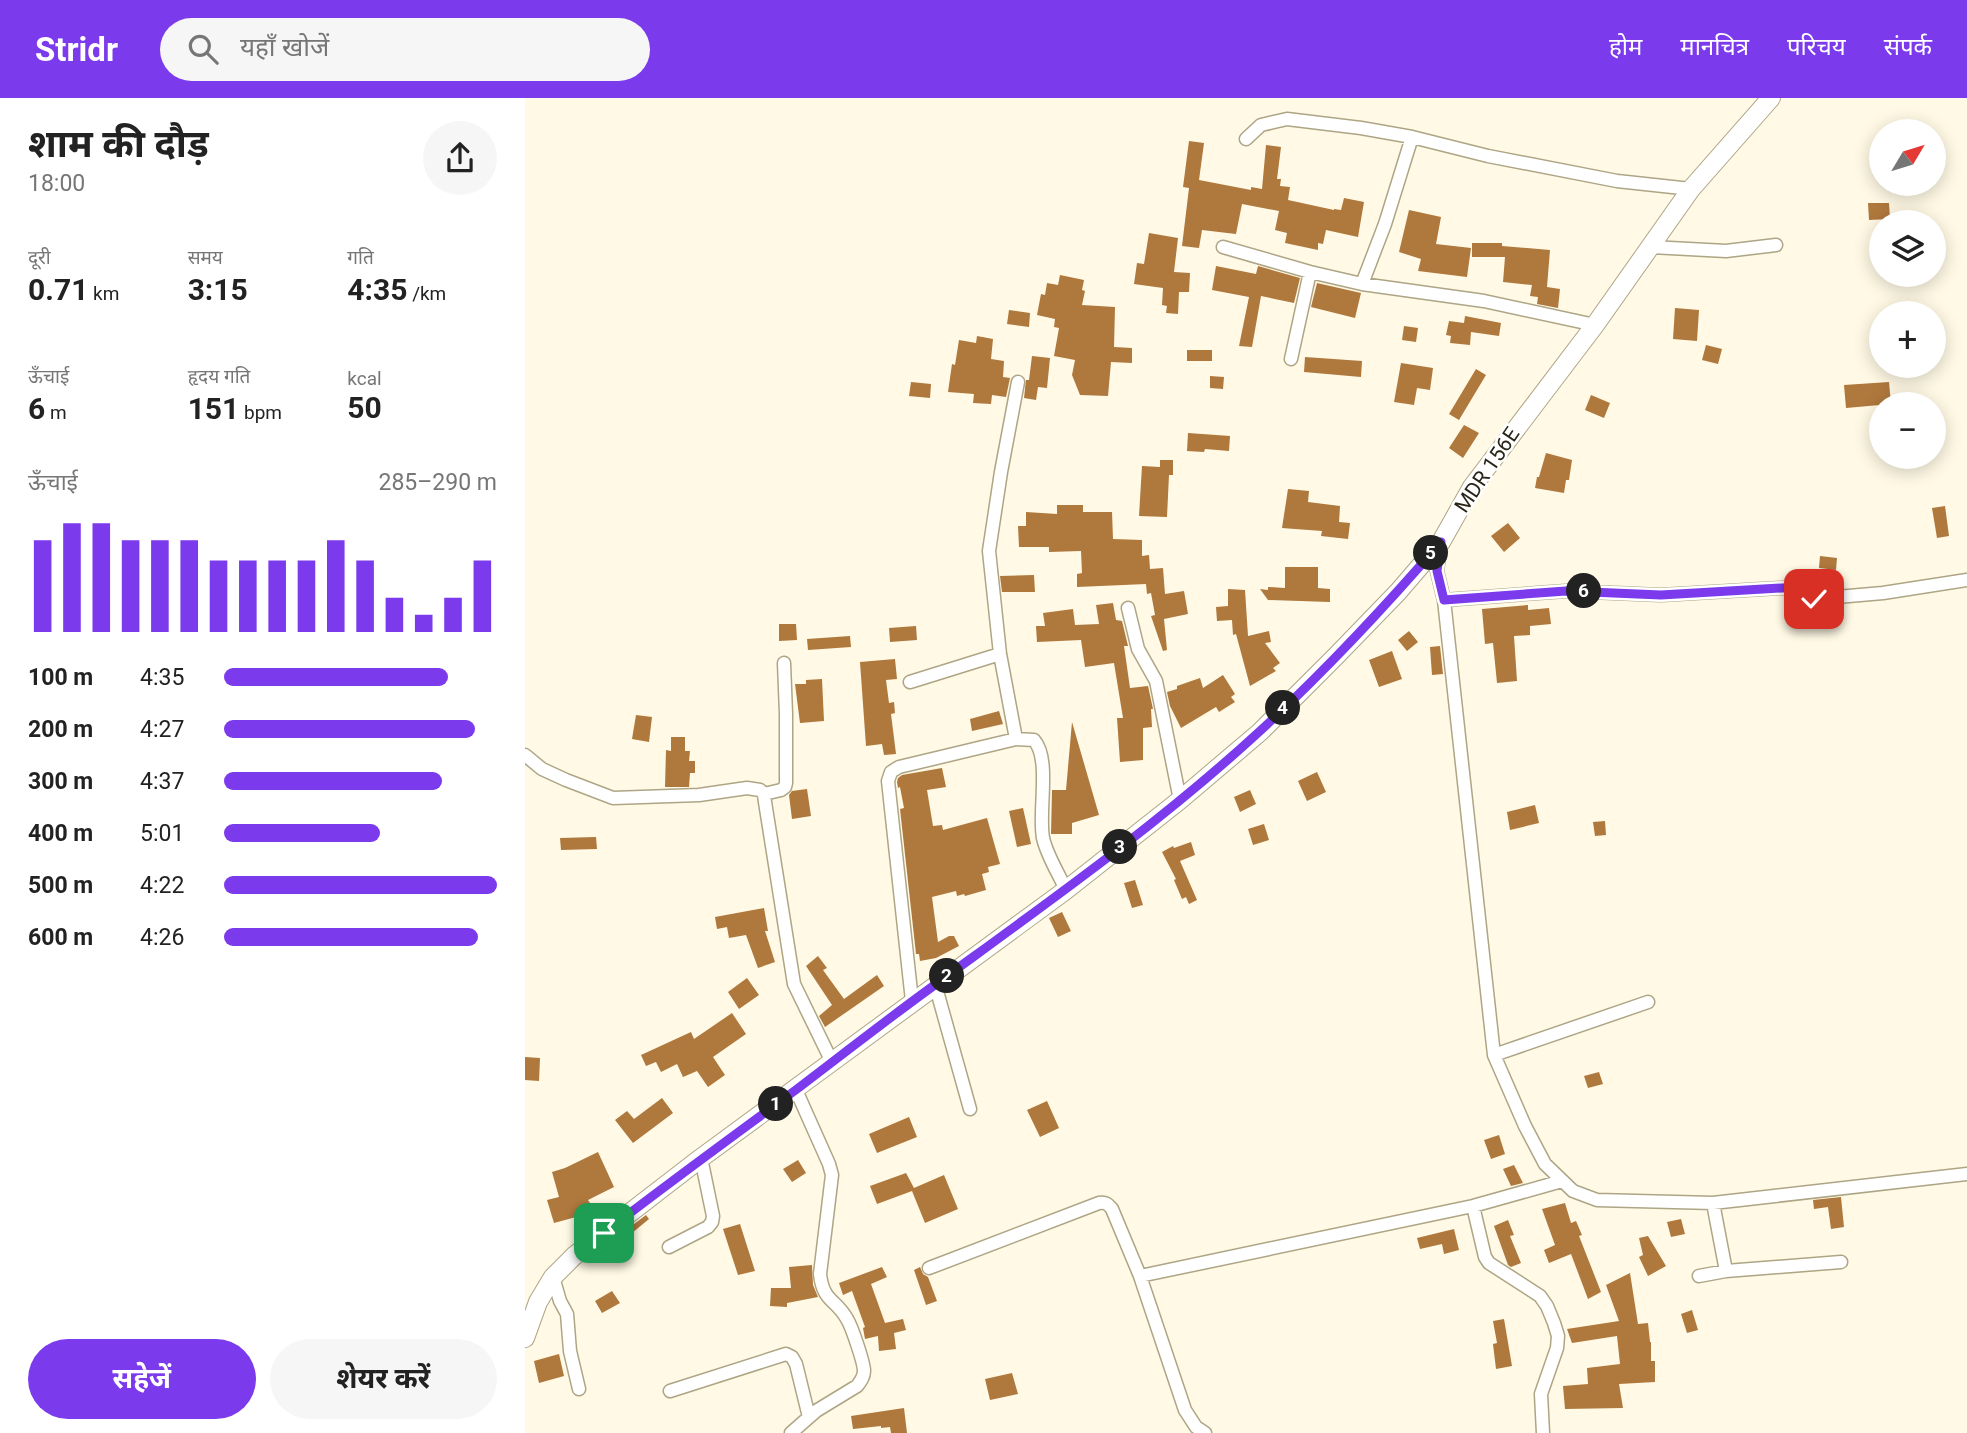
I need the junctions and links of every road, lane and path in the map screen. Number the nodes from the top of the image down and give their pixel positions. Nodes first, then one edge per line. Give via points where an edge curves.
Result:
1 (1771, 98) edge
2 (1412, 137) junction
3 (1246, 139) dead end
4 (1691, 189) junction
5 (1776, 245) dead end
6 (1223, 247) dead end
7 (1651, 247) junction
8 (1310, 272) junction
9 (1362, 284) junction
10 (1595, 324) junction
11 (1291, 359) dead end
12 (1019, 383) dead end
13 (1441, 542) junction
14 (1967, 580) edge
15 (1444, 600) junction
16 (1128, 608) dead end
17 (999, 654) junction
18 (784, 663) dead end
19 (910, 682) dead end
20 (1016, 739) junction
21 (525, 755) edge
22 (764, 794) junction
23 (1180, 800) junction
24 (1066, 890) junction
25 (935, 984) junction
26 (912, 1002) junction
27 (1648, 1002) dead end
28 (1494, 1055) junction
29 (832, 1062) junction
30 (796, 1090) junction
31 (970, 1109) dead end
32 (701, 1158) junction
33 (1967, 1174) edge
34 (1562, 1181) junction
35 (1713, 1203) junction
36 (1473, 1206) junction
37 (669, 1247) dead end
38 (1841, 1262) dead end
39 (929, 1268) dead end
40 (1726, 1271) junction
41 (1140, 1276) junction
42 (1699, 1276) dead end
43 (553, 1277) junction
44 (525, 1338) edge
45 (579, 1389) dead end
46 (670, 1391) dead end
47 (809, 1417) junction
48 (792, 1433) edge
49 (1205, 1433) edge
50 (1542, 1433) edge

1 - 4 main road, MDR 156E
2 - 3 street via 1287,119 1261,125
2 - 4 street via 1617,181
2 - 9 street
4 - 7 main road, MDR 156E
5 - 7 street via 1726,251
6 - 8 street
7 - 10 main road, MDR 156E
8 - 9 street
8 - 11 street
9 - 10 street via 1484,301
10 - 13 main road, MDR 156E via 1480,475
12 - 17 street via 989,551
13 - 15 street via 1437,571
13 - 23 main road, MDR 156E via 1336,656 1259,732
14 - 15 street via 1814,599 1799,587 1661,595 1566,591
15 - 28 street
16 - 23 street via 1138,649 1156,681
17 - 19 street
17 - 20 street
18 - 22 street via 786,783 781,790
20 - 24 street via 1034,740 1040,746 1044,841
20 - 26 street via 891,772 888,781
21 - 22 street via 541,769 613,798 747,788
22 - 29 street via 794,984
23 - 24 main road, MDR 156E
24 - 25 main road, MDR 156E
25 - 26 main road, MDR 156E
25 - 31 street
26 - 29 main road, MDR 156E
27 - 28 street
28 - 34 street via 1545,1164
29 - 30 main road, MDR 156E
30 - 32 main road, MDR 156E
30 - 47 street via 832,1175 821,1287 849,1322 864,1370 857,1385
32 - 37 street via 712,1222
32 - 43 main road, MDR 156E
33 - 35 street
34 - 35 street via 1573,1191 1597,1200
34 - 36 street
35 - 40 street
36 - 41 street
36 - 50 street via 1489,1263 1540,1296 1558,1336 1541,1394
38 - 40 street
39 - 41 street via 1105,1202
40 - 42 street
41 - 49 street via 1185,1409
43 - 44 main road, MDR 156E via 538,1301
43 - 45 street via 567,1314
46 - 47 street via 786,1354 796,1364
47 - 48 street

